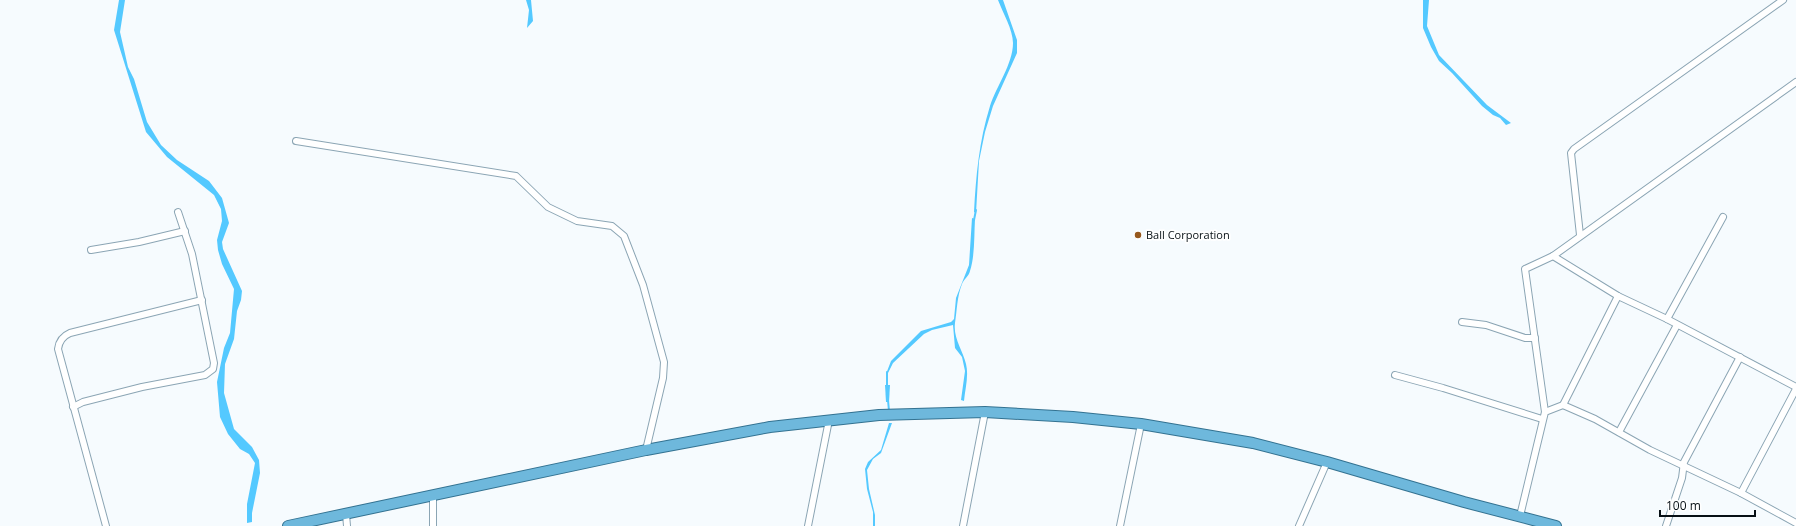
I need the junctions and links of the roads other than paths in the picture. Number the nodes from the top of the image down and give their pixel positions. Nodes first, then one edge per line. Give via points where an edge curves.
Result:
1 (1783, 0) edge
2 (1796, 82) edge
3 (296, 141) dead end
4 (178, 212) dead end
5 (1723, 217) dead end
6 (185, 231) junction
7 (1580, 235) junction
8 (92, 250) dead end
9 (1553, 256) junction
10 (1618, 296) junction
11 (202, 300) junction
12 (1667, 319) junction
13 (1462, 322) dead end
14 (1677, 325) junction
15 (1535, 338) junction
16 (1740, 358) junction
17 (1395, 375) dead end
18 (1796, 388) edge
19 (1563, 405) junction
20 (74, 407) junction
21 (985, 412) junction
22 (1544, 412) junction
23 (829, 420) junction
24 (1542, 420) junction
25 (1141, 424) junction
26 (1619, 432) junction
27 (646, 450) junction
28 (1327, 462) junction
29 (1683, 466) junction
30 (1740, 493) junction
31 (433, 495) junction
32 (346, 514) junction
33 (1520, 516) junction
34 (1796, 523) edge
35 (106, 526) edge
36 (288, 526) edge
37 (346, 526) edge
38 (433, 526) edge
39 (808, 526) edge
40 (963, 526) edge
41 (1120, 526) edge
42 (1299, 526) edge
43 (1556, 526) edge
44 (1666, 526) edge

1 - 7 street via 1571,153
2 - 7 street
3 - 27 street via 516,176 548,207 578,221 612,226 624,236 643,285 664,362 663,378
4 - 6 street
5 - 12 street
6 - 8 street
6 - 11 street
7 - 9 street
9 - 10 street
9 - 15 street via 1525,268
10 - 12 street
10 - 19 street
11 - 20 street via 214,363 209,373 142,386 83,402
11 - 20 street via 64,336 58,349
12 - 14 street
13 - 15 street via 1486,325 1525,338
14 - 16 street
14 - 26 street
15 - 22 street
16 - 18 street
16 - 29 street
17 - 24 street
18 - 30 street
19 - 22 street
19 - 26 street
20 - 35 street
21 - 23 highway via 879,415
21 - 25 highway
21 - 40 street
22 - 24 street
23 - 27 highway via 770,427
23 - 39 street
24 - 33 street
25 - 28 highway via 1253,443
25 - 41 street
26 - 29 street
27 - 31 highway
28 - 33 highway
28 - 42 street
29 - 30 street
29 - 44 street via 1682,478
30 - 34 street
31 - 32 highway
31 - 38 street
32 - 36 highway
32 - 37 street
33 - 43 highway

